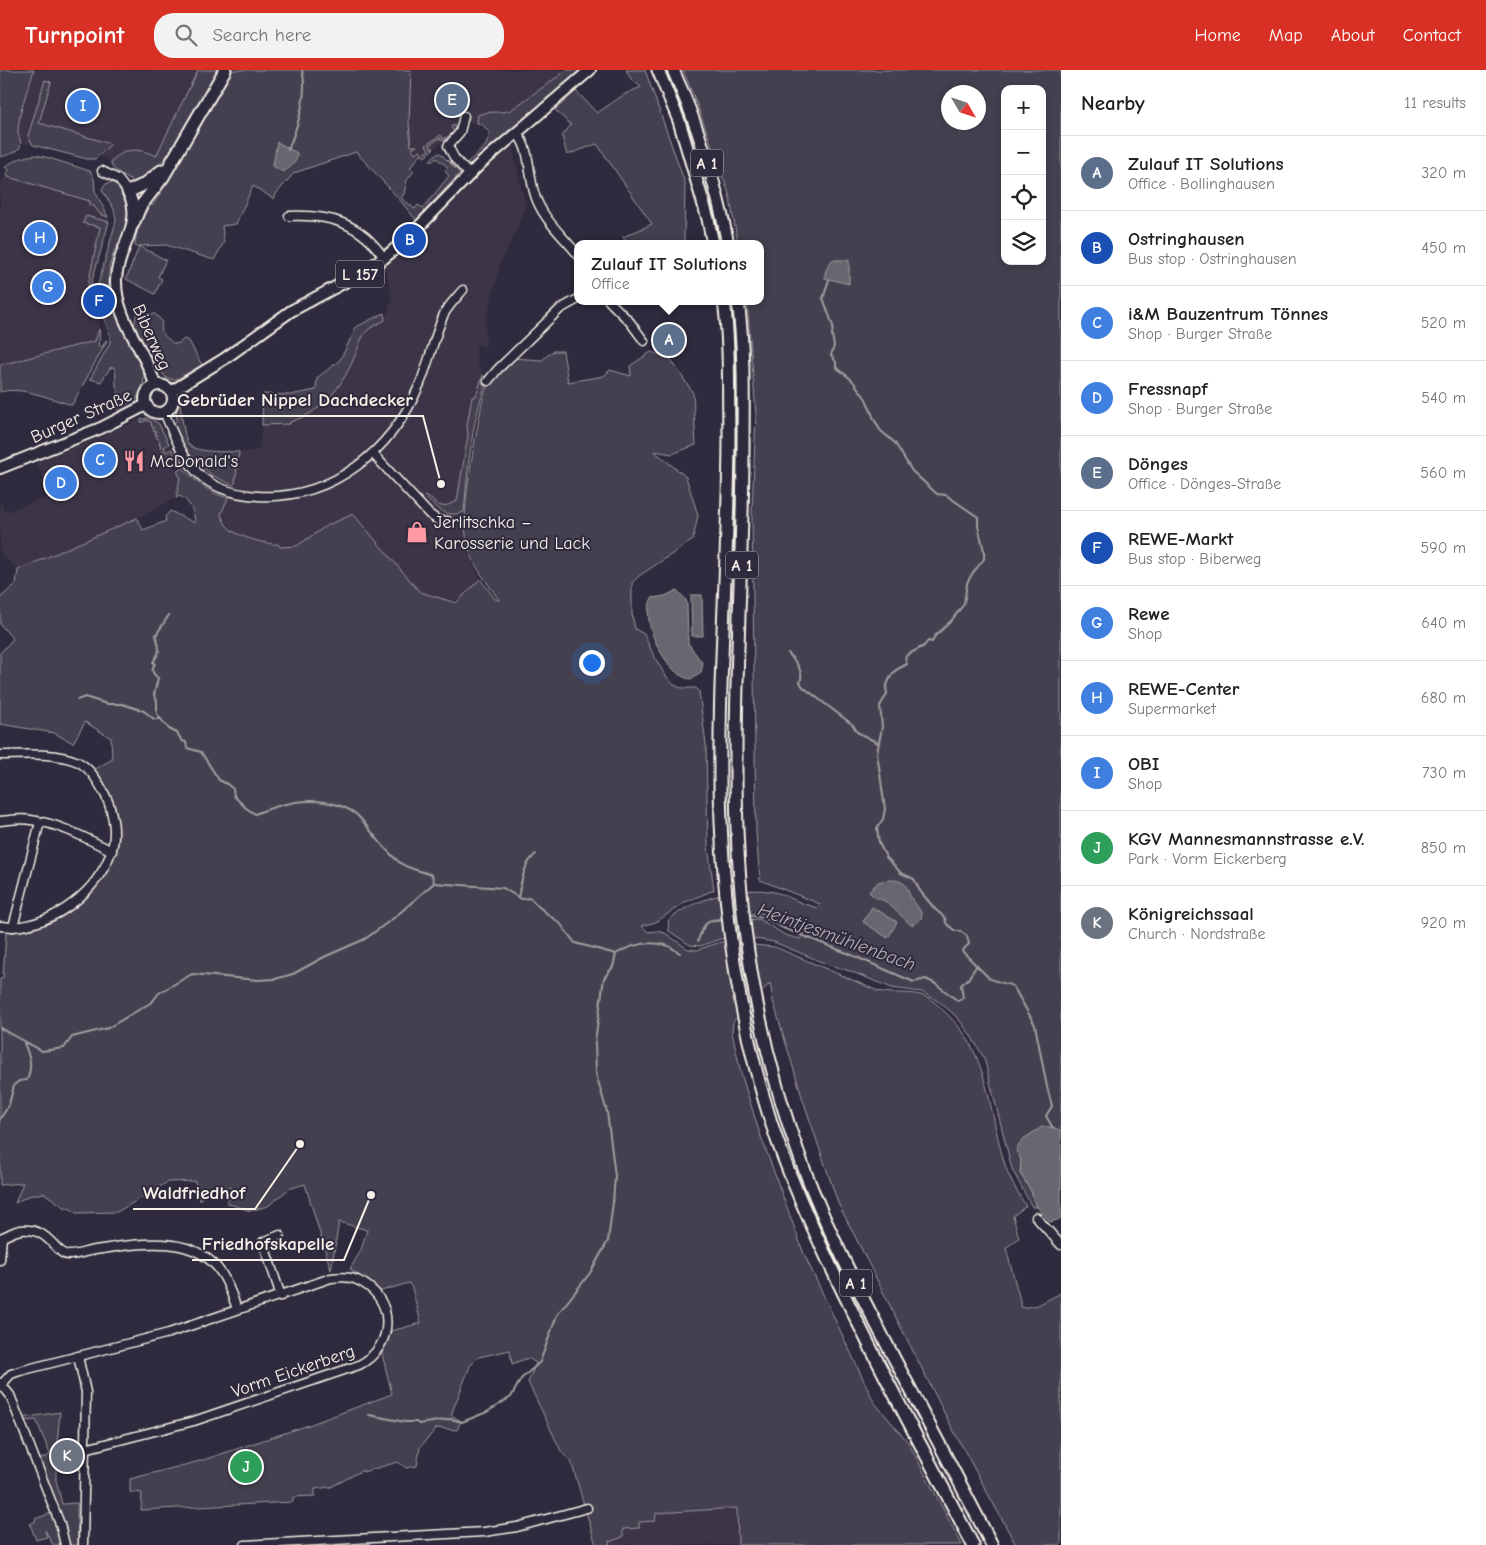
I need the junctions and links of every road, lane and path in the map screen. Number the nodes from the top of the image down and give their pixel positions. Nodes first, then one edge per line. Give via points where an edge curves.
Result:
1 (225, 70) edge
2 (590, 70) edge
3 (658, 70) edge
4 (673, 70) edge
5 (464, 116) dead end
6 (517, 133) junction
7 (175, 155) junction
8 (102, 171) dead end
9 (470, 174) junction
10 (152, 191) junction
11 (130, 194) junction
12 (289, 216) dead end
13 (133, 224) junction
14 (712, 240) edge
15 (727, 240) edge
16 (574, 250) edge
17 (384, 258) junction
18 (462, 290) dead end
19 (574, 301) edge
20 (613, 305) edge
21 (724, 305) edge
22 (738, 305) edge
23 (644, 341) dead end
24 (488, 381) dead end
25 (155, 385) junction
26 (172, 391) junction
27 (146, 405) junction
28 (164, 412) junction
29 (373, 454) junction
30 (0, 468) edge
31 (448, 521) dead end
32 (0, 755) edge
33 (0, 821) edge
34 (40, 822) junction
35 (112, 851) junction
36 (0, 926) edge
37 (13, 927) junction
38 (1036, 1216) dead end
39 (280, 1235) dead end
40 (1, 1238) edge
41 (1061, 1245) edge
42 (0, 1260) edge
43 (281, 1296) junction
44 (237, 1310) junction
45 (78, 1356) junction
46 (1, 1383) edge
47 (85, 1449) junction
48 (587, 1508) dead end
49 (65, 1545) edge
50 (83, 1545) edge
51 (245, 1545) edge
52 (973, 1545) edge
53 (992, 1545) edge

1 - 7 highway
2 - 6 main road, L 157
3 - 14 highway, A 1 via 679,121
4 - 15 highway, A 1 via 709,167
5 - 9 street via 463,127 448,146 455,159
6 - 9 main road, L 157
6 - 16 street via 526,149 538,204
7 - 10 highway
7 - 11 highway via 152,180
8 - 11 street via 118,179
9 - 17 main road, L 157
10 - 11 highway via 143,196
10 - 13 highway via 140,206
11 - 13 main road, Biberweg via 135,210
12 - 17 street via 322,216 350,226
13 - 25 main road, Biberweg via 119,262 117,290 126,322
17 - 26 main road, L 157 via 291,311
18 - 29 street via 444,316 411,402
19 - 24 street via 560,309
20 - 23 street
21 - 52 highway, A 1 via 730,391 721,819 727,906 745,1021 772,1125 810,1222 855,1320
22 - 53 highway, A 1 via 744,416 737,707 738,830 744,914 758,1006 790,1129 824,1216 872,1316
25 - 26 main road via 165,385
25 - 27 main road via 147,391
26 - 28 main road via 174,402
27 - 28 main road via 154,412
27 - 30 main road, Burger Straße via 101,428
28 - 29 street via 179,448 192,468 215,486 240,494 275,496 310,490 337,479
29 - 31 street via 429,514 439,521
32 - 35 street via 59,758 76,761 88,769 106,796 112,813
33 - 34 street
34 - 35 street via 83,836
34 - 37 street
35 - 37 street via 94,881 63,911 44,920
36 - 37 street
38 - 41 street
39 - 43 street via 263,1242
40 - 42 street
40 - 44 street via 22,1230 35,1231 65,1255 150,1244 189,1249 205,1257 221,1273
43 - 44 street, Vorm Eickerberg
43 - 47 street, Vorm Eickerberg via 330,1278 356,1280 373,1291 382,1304 386,1332 382,1345 359,1365 194,1421
44 - 45 street, Vorm Eickerberg via 169,1333
45 - 46 street, Vorm Eickerberg via 16,1372
45 - 47 street via 86,1392
46 - 49 street via 10,1395 60,1524
47 - 50 street
48 - 51 street via 517,1528 484,1532

